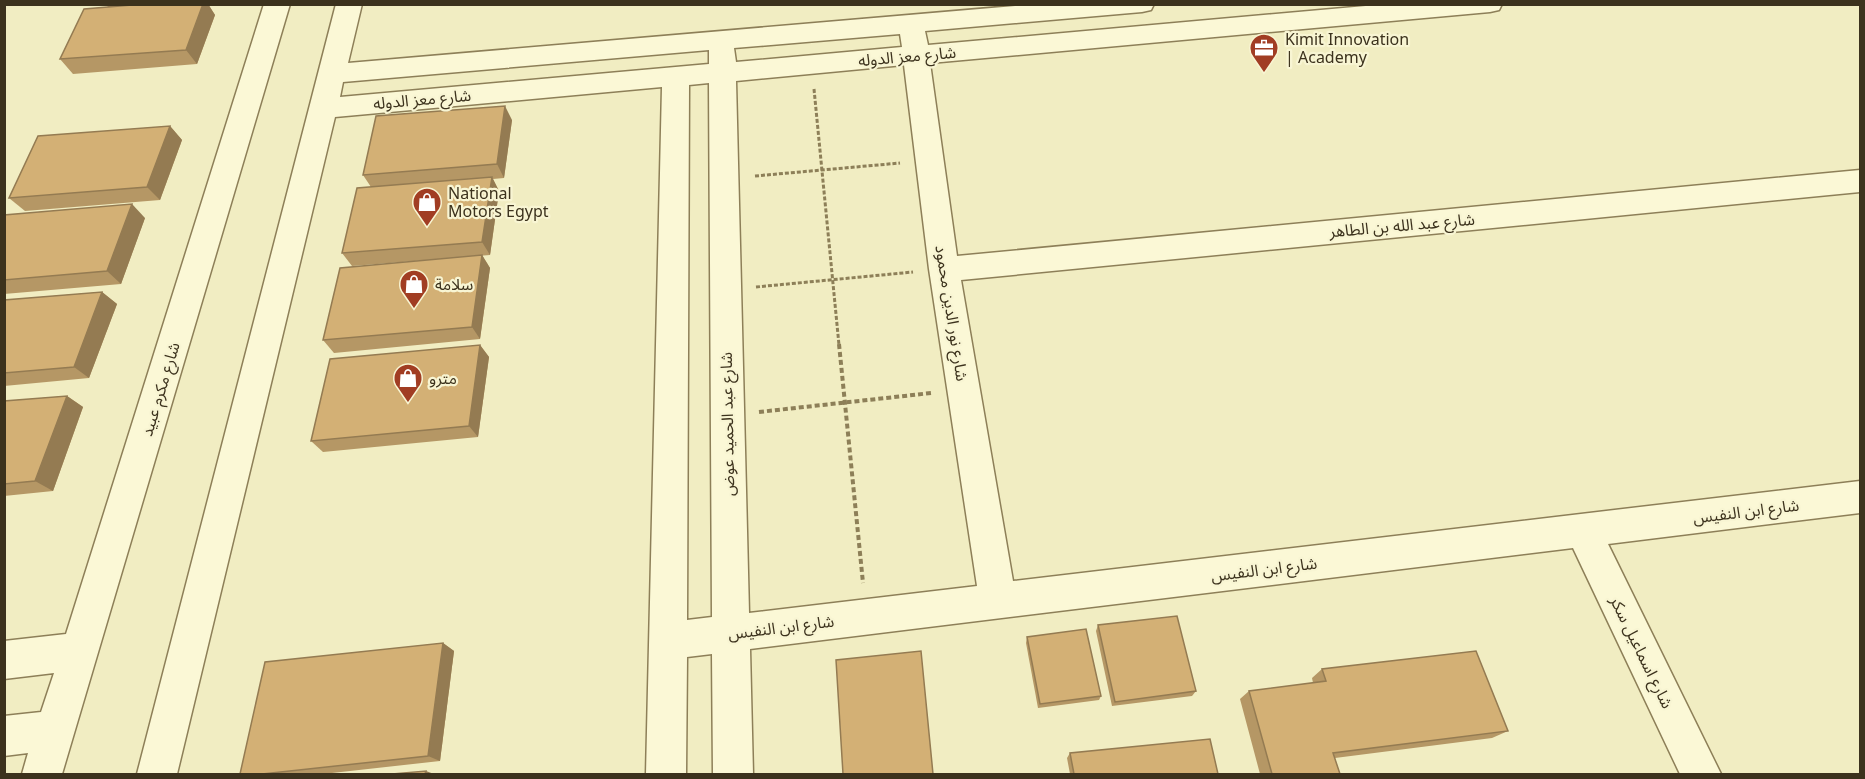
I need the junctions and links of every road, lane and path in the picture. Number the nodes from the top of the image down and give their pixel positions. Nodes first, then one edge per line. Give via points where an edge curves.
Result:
1 (277, 4) edge
2 (349, 4) edge
3 (1142, 4) edge
4 (1490, 4) edge
5 (911, 24) junction
6 (916, 55) junction
7 (722, 57) junction
8 (811, 65) junction
9 (332, 74) junction
10 (676, 77) junction
11 (323, 108) junction
12 (930, 160) junction
13 (822, 170) junction
14 (724, 179) junction
15 (1860, 181) edge
16 (944, 269) junction
17 (833, 280) junction
18 (726, 290) junction
19 (964, 390) junction
20 (845, 402) junction
21 (727, 415) junction
22 (1860, 497) edge
23 (1583, 530) junction
24 (998, 601) junction
25 (867, 616) junction
26 (730, 633) junction
27 (667, 641) junction
28 (80, 651) junction
29 (4, 660) edge
30 (56, 730) junction
31 (4, 736) edge
32 (42, 774) edge
33 (157, 774) edge
34 (666, 774) edge
35 (733, 774) edge
36 (1701, 774) edge

1 - 28 street, شارع مكرم عبيد
2 - 9 street
3 - 5 street, شارع معز الدوله
4 - 6 street, شارع معز الدوله
5 - 6 street, شارع نور الدين محمود
5 - 7 street, شارع معز الدوله
6 - 8 street, شارع معز الدوله
6 - 12 street, شارع نور الدين محمود
7 - 8 street, شارع معز الدوله
7 - 9 street, شارع معز الدوله
7 - 10 street, شارع معز الدوله
7 - 14 street, شارع عبد الحميد عوض
8 - 13 path
9 - 11 street
10 - 11 street, شارع معز الدوله
10 - 27 street
11 - 33 street
12 - 13 path
12 - 16 street, شارع نور الدين محمود
13 - 14 path
13 - 17 path
14 - 18 street, شارع عبد الحميد عوض
15 - 16 street, شارع عبد الله بن الطاهر
16 - 17 path
16 - 19 street, شارع نور الدين محمود
17 - 18 path
17 - 20 path
18 - 21 street, شارع عبد الحميد عوض
19 - 20 path
19 - 24 street, شارع نور الدين محمود
20 - 21 path
20 - 25 path
21 - 26 street, شارع عبد الحميد عوض
22 - 23 street, شارع ابن النفيس
23 - 24 street, شارع ابن النفيس
23 - 36 street, شارع اسماعيل سكر
24 - 25 street, شارع ابن النفيس
25 - 26 street, شارع ابن النفيس
26 - 27 street, شارع ابن النفيس
26 - 35 street, شارع عبد الحميد عوض
27 - 34 street
28 - 29 street
28 - 30 street, شارع مكرم عبيد
30 - 31 street
30 - 32 street, شارع مكرم عبيد

